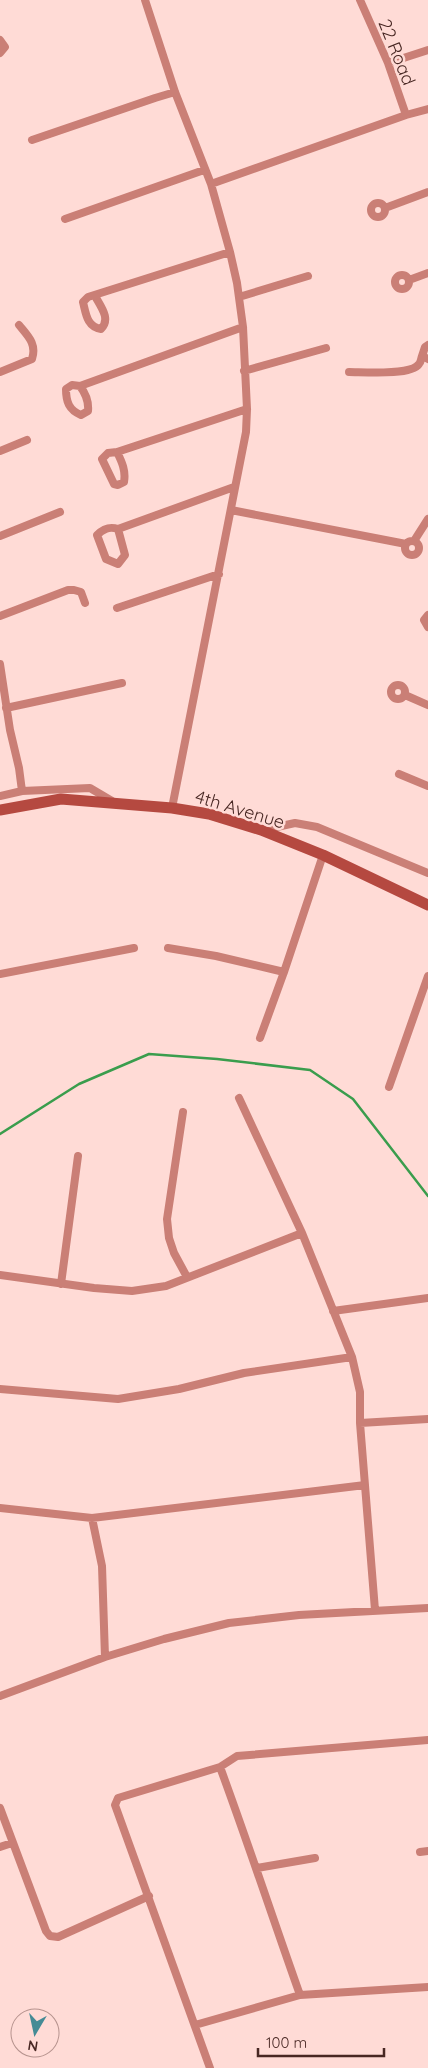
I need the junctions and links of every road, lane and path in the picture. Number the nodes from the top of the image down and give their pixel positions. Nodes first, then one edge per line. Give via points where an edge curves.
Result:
1 (145, 0) edge
2 (360, 0) edge
3 (0, 40) edge
4 (428, 50) edge
5 (0, 53) edge
6 (388, 63) junction
7 (175, 92) junction
8 (428, 109) edge
9 (406, 115) junction
10 (32, 140) dead end
11 (204, 170) junction
12 (211, 184) junction
13 (428, 192) edge
14 (385, 208) dead end
15 (65, 219) dead end
16 (230, 252) junction
17 (428, 273) edge
18 (308, 276) dead end
19 (410, 280) dead end
20 (95, 296) dead end
21 (239, 297) junction
22 (19, 325) dead end
23 (242, 327) junction
24 (428, 345) edge
25 (326, 348) dead end
26 (425, 357) edge
27 (244, 371) junction
28 (0, 372) edge
29 (349, 372) dead end
30 (80, 386) dead end
31 (247, 408) junction
32 (27, 440) dead end
33 (0, 451) edge
34 (117, 452) dead end
35 (234, 487) junction
36 (231, 510) junction
37 (60, 512) dead end
38 (428, 519) edge
39 (118, 530) junction
40 (0, 536) edge
41 (410, 542) junction
42 (419, 552) junction
43 (428, 552) edge
44 (219, 574) junction
45 (85, 603) dead end
46 (117, 608) dead end
47 (428, 615) edge
48 (0, 616) edge
49 (428, 627) edge
50 (0, 664) edge
51 (122, 683) dead end
52 (405, 695) dead end
53 (428, 705) edge
54 (6, 708) junction
55 (399, 774) dead end
56 (428, 786) edge
57 (22, 792) junction
58 (0, 796) edge
59 (116, 804) junction
60 (172, 808) junction
61 (0, 810) edge
62 (261, 830) junction
63 (323, 855) junction
64 (428, 873) edge
65 (428, 905) edge
66 (134, 948) dead end
67 (168, 948) dead end
68 (284, 972) junction
69 (0, 974) edge
70 (428, 976) edge
71 (260, 1038) dead end
72 (389, 1087) dead end
73 (239, 1098) dead end
74 (183, 1112) dead end
75 (78, 1156) dead end
76 (302, 1233) junction
77 (0, 1274) edge
78 (187, 1277) junction
79 (61, 1284) junction
80 (428, 1298) edge
81 (333, 1311) junction
82 (352, 1357) junction
83 (0, 1389) edge
84 (428, 1419) edge
85 (360, 1423) junction
86 (365, 1484) junction
87 (0, 1508) edge
88 (92, 1518) junction
89 (428, 1608) edge
90 (375, 1610) junction
91 (105, 1657) junction
92 (0, 1696) edge
93 (428, 1740) edge
94 (220, 1767) junction
95 (0, 1808) edge
96 (12, 1843) junction
97 (0, 1847) edge
98 (315, 1858) dead end
99 (257, 1868) junction
100 (149, 1896) junction
101 (428, 1987) edge
102 (300, 1995) junction
103 (195, 2025) junction
104 (210, 2068) edge

1 - 7 street
2 - 6 street, 22 Road
3 - 5 street via 5,47
4 - 6 street
6 - 9 street, 22 Road
7 - 10 street
7 - 11 street
8 - 9 street
9 - 12 street
11 - 12 street
11 - 15 street
12 - 16 street
13 - 14 street
16 - 20 street
16 - 21 street
17 - 19 street
18 - 21 street
21 - 23 street
22 - 28 street via 33,342 35,352 32,359
23 - 27 street
23 - 30 street
24 - 26 street
25 - 27 street
26 - 29 street via 415,367 394,373
27 - 31 street
31 - 34 street
31 - 35 street via 246,432
32 - 33 street
35 - 36 street
35 - 39 street
36 - 41 street
36 - 44 street
37 - 40 street
38 - 41 street
39 - 39 street via 113,527 103,529 97,535 106,560 118,564 125,555
41 - 42 street via 420,546
41 - 42 street via 405,547 407,553
42 - 43 street
44 - 46 street
44 - 60 street
45 - 48 street via 81,592 68,590
47 - 49 street via 424,620
50 - 54 street
51 - 54 street
52 - 53 street
54 - 57 street via 20,768
55 - 56 street
57 - 58 street
57 - 59 street via 90,788
59 - 60 main road, 4th Avenue
59 - 61 main road, 4th Avenue via 61,799
60 - 62 main road, 4th Avenue via 209,814
62 - 63 main road, 4th Avenue
62 - 64 street via 295,823 317,827
63 - 65 main road, 4th Avenue
63 - 68 street
66 - 69 street
67 - 68 street
68 - 71 street
70 - 72 street
73 - 76 street
74 - 78 street via 167,1218 174,1253
75 - 79 street
76 - 78 street
76 - 81 street
77 - 79 street
78 - 79 street via 166,1286 132,1291
80 - 81 street
81 - 82 street
82 - 83 street via 244,1373 179,1390 118,1399
82 - 85 street via 360,1392
84 - 85 street
85 - 86 street
86 - 88 street
86 - 90 street
87 - 88 street
88 - 91 street via 102,1566
89 - 90 street
90 - 91 street via 229,1623
91 - 92 street
93 - 94 street via 237,1756
94 - 99 street
94 - 100 street via 118,1798 116,1805
95 - 96 street
96 - 97 street
96 - 100 street via 50,1936 58,1937
98 - 99 street
99 - 102 street
100 - 103 street
101 - 102 street
102 - 103 street
103 - 104 street

